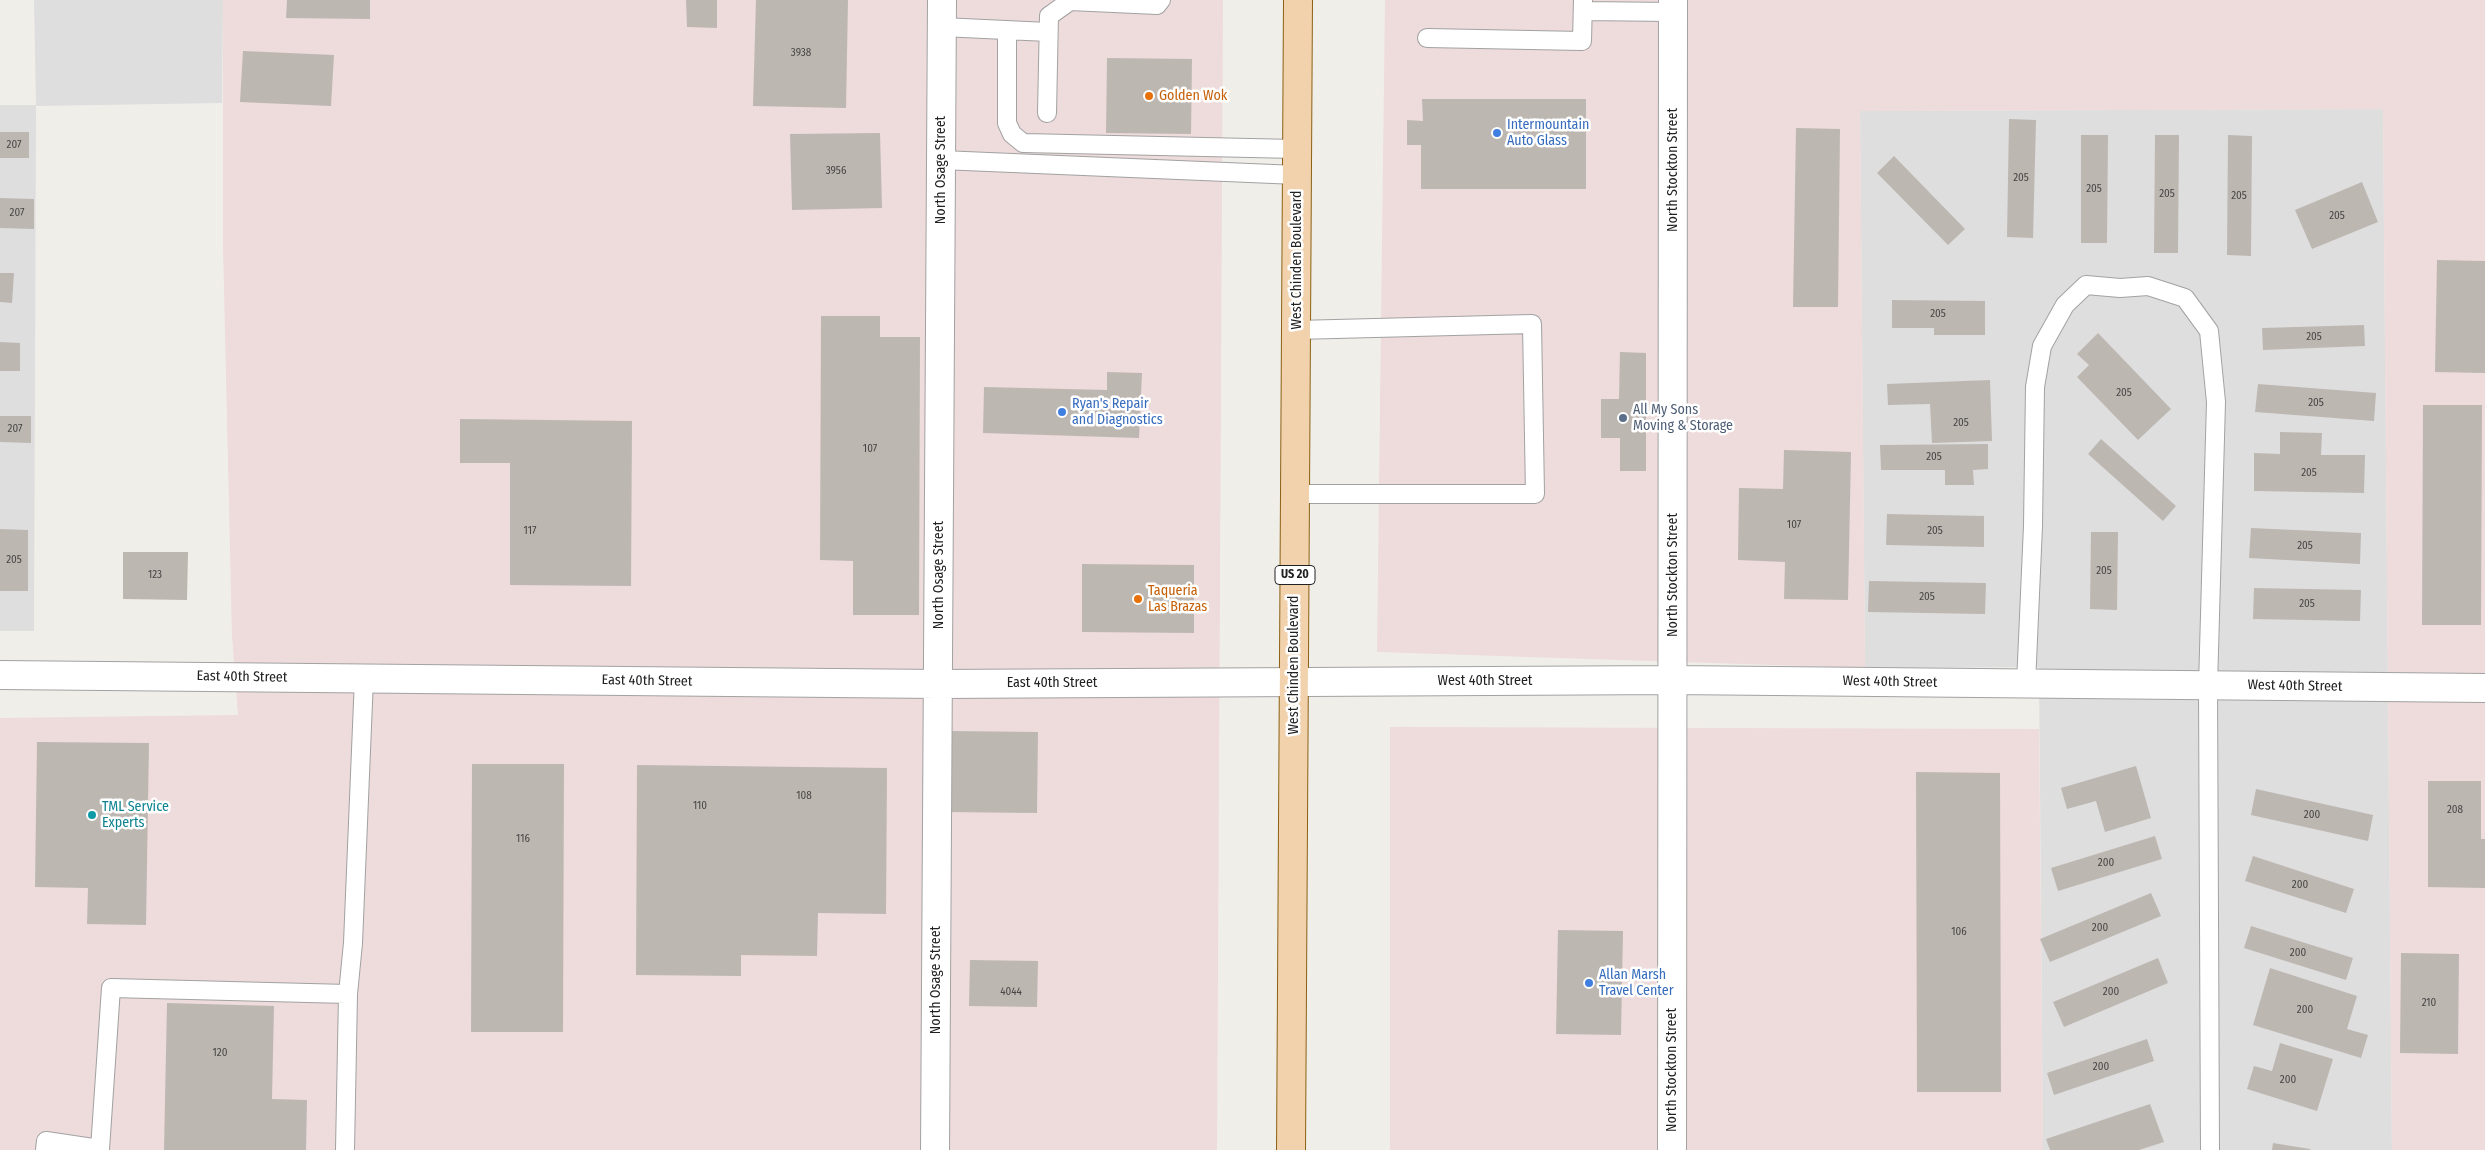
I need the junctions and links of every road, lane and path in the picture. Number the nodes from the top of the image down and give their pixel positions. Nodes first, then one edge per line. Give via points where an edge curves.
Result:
1 (942, 0) edge
2 (1161, 0) edge
3 (1298, 0) edge
4 (1583, 6) edge
5 (1673, 6) edge
6 (942, 27) junction
7 (1007, 30) junction
8 (1048, 32) junction
9 (1427, 38) dead end
10 (1047, 113) dead end
11 (941, 160) junction
12 (1297, 162) junction
13 (1296, 330) junction
14 (1295, 494) junction
15 (0, 674) edge
16 (364, 678) junction
17 (1673, 680) junction
18 (1294, 682) junction
19 (938, 684) junction
20 (2026, 684) junction
21 (2208, 686) junction
22 (2485, 688) edge
23 (348, 994) junction
24 (45, 1150) edge
25 (345, 1150) edge
26 (935, 1150) edge
27 (1291, 1150) edge
28 (1672, 1150) edge
29 (2210, 1150) edge

1 - 6 street, North Osage Street
2 - 8 lane via 1157,6 1070,1 1049,16
3 - 12 main road, West Chinden Boulevard / US 20
4 - 5 lane
4 - 9 lane via 1582,41
5 - 17 street, North Stockton Street
6 - 7 lane
6 - 11 street, North Osage Street
7 - 8 lane
7 - 12 lane via 1007,123 1012,134 1023,143
8 - 10 lane
11 - 12 lane
11 - 19 street, North Osage Street
12 - 13 main road, West Chinden Boulevard / US 20
13 - 14 main road, West Chinden Boulevard / US 20
13 - 14 lane via 1532,324 1535,494
14 - 18 main road, West Chinden Boulevard / US 20
15 - 16 street, East 40th Street
16 - 19 street, East 40th Street
16 - 23 lane
17 - 18 street, West 40th Street
17 - 20 street, West 40th Street
17 - 28 street, North Stockton Street
18 - 19 street, East 40th Street
18 - 27 main road, West Chinden Boulevard / US 20
19 - 26 street, North Osage Street
20 - 21 street, West 40th Street
20 - 21 lane via 2035,387 2042,346 2064,305 2086,284 2120,288 2148,286 2185,298 2209,331 2216,402
21 - 22 street, West 40th Street
21 - 29 lane
23 - 24 lane via 111,988 100,1149 46,1141
23 - 25 lane

